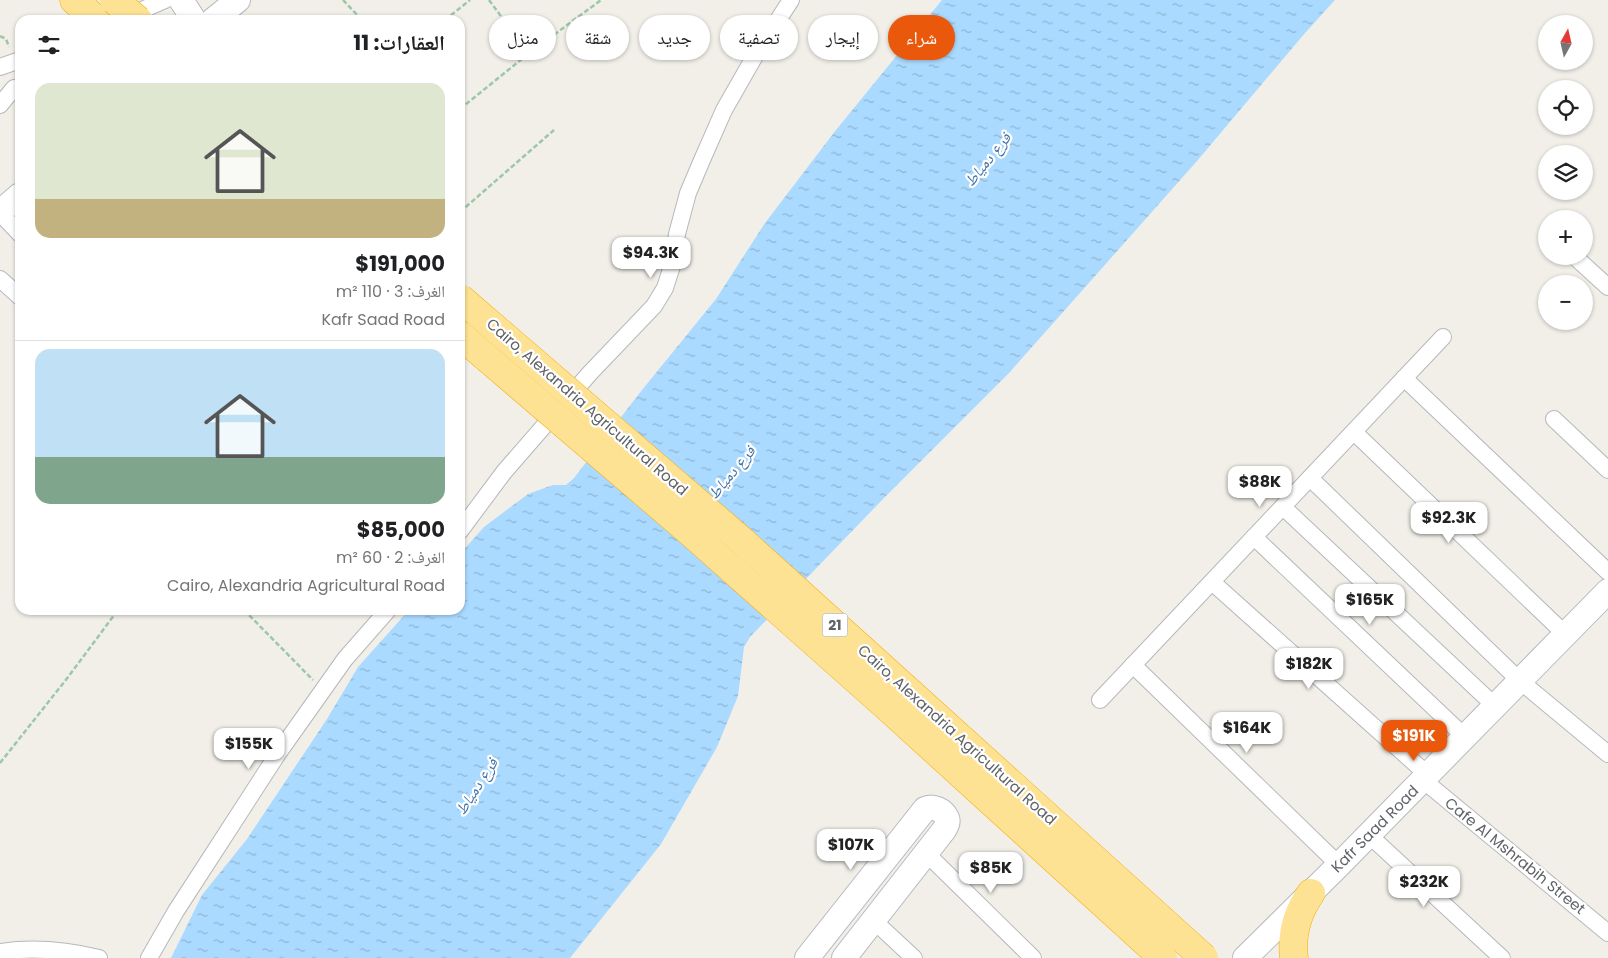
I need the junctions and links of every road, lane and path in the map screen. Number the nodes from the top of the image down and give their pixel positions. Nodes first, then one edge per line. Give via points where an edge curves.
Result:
1 (74, 0) edge
2 (114, 0) edge
3 (181, 0) edge
4 (238, 0) edge
5 (343, 0) edge
6 (470, 0) edge
7 (489, 0) edge
8 (601, 0) edge
9 (791, 0) edge
10 (151, 6) edge
11 (91, 15) edge
12 (130, 15) edge
13 (191, 15) edge
14 (219, 15) edge
15 (357, 15) edge
16 (451, 15) edge
17 (500, 15) edge
18 (556, 33) edge
19 (521, 60) edge
20 (15, 62) edge
21 (0, 68) edge
22 (11, 89) edge
23 (0, 105) edge
24 (465, 106) edge
25 (554, 130) dead end
26 (15, 199) edge
27 (465, 208) edge
28 (0, 212) edge
29 (15, 228) edge
30 (1584, 265) edge
31 (0, 279) edge
32 (1608, 287) edge
33 (15, 292) edge
34 (465, 302) edge
35 (1443, 337) dead end
36 (465, 339) edge
37 (1404, 378) junction
38 (1554, 419) dead end
39 (1354, 432) junction
40 (1608, 470) edge
41 (1310, 478) junction
42 (1283, 507) junction
43 (465, 523) edge
44 (1254, 537) junction
45 (1608, 572) edge
46 (1212, 582) junction
47 (1608, 591) edge
48 (114, 615) edge
49 (249, 615) edge
50 (384, 615) edge
51 (1565, 634) junction
52 (1133, 665) junction
53 (1520, 681) junction
54 (323, 690) junction
55 (1100, 700) dead end
56 (1495, 706) junction
57 (1465, 737) junction
58 (1608, 754) edge
59 (0, 763) edge
60 (1425, 778) junction
61 (1368, 836) junction
62 (926, 853) junction
63 (1339, 865) junction
64 (1311, 893) junction
65 (873, 920) junction
66 (1608, 933) edge
67 (0, 952) edge
68 (99, 958) edge
69 (149, 958) edge
70 (807, 958) edge
71 (844, 958) edge
72 (914, 958) edge
73 (1034, 958) edge
74 (1163, 958) edge
75 (1204, 958) edge
76 (1245, 958) edge
77 (1294, 958) edge
78 (1502, 958) edge

1 - 11 highway
2 - 10 highway, bridge
3 - 13 street
4 - 14 street
5 - 15 path
6 - 16 path
7 - 17 path
8 - 18 path
9 - 43 street via 724,110 688,193 672,266 654,306 590,373 504,472
10 - 12 street
19 - 24 path
20 - 21 street
22 - 23 street
25 - 27 path
26 - 28 street
28 - 29 street
30 - 32 street
31 - 33 street
34 - 75 highway, Cairo, Alexandria Agricultural Road / 21, bridge via 740,539
35 - 37 street
36 - 74 highway, Cairo, Alexandria Agricultural Road / 21, bridge via 888,707
37 - 39 street
37 - 45 street
38 - 40 street
39 - 41 street
39 - 51 street
41 - 42 street
41 - 53 street
42 - 44 street
42 - 56 street
44 - 46 street
44 - 57 street
46 - 52 street
46 - 60 street, Cafe Al Mshrabih Street
47 - 51 street, Kafr Saad Road
48 - 59 path
49 - 54 path
50 - 54 street
51 - 53 street, Kafr Saad Road
52 - 55 street
52 - 63 street
53 - 56 street, Kafr Saad Road
53 - 58 street
54 - 69 street via 277,755
56 - 57 street, Kafr Saad Road
57 - 60 street, Kafr Saad Road
60 - 61 street, Kafr Saad Road
60 - 66 street, Cafe Al Mshrabih Street
61 - 63 street, Kafr Saad Road
61 - 78 street
62 - 65 street
62 - 70 street via 947,821 947,817 931,806 925,809
62 - 73 street
63 - 64 street, Kafr Saad Road
64 - 76 street, Kafr Saad Road
64 - 77 highway via 1296,923
65 - 71 street
65 - 72 street
67 - 68 street via 45,949

